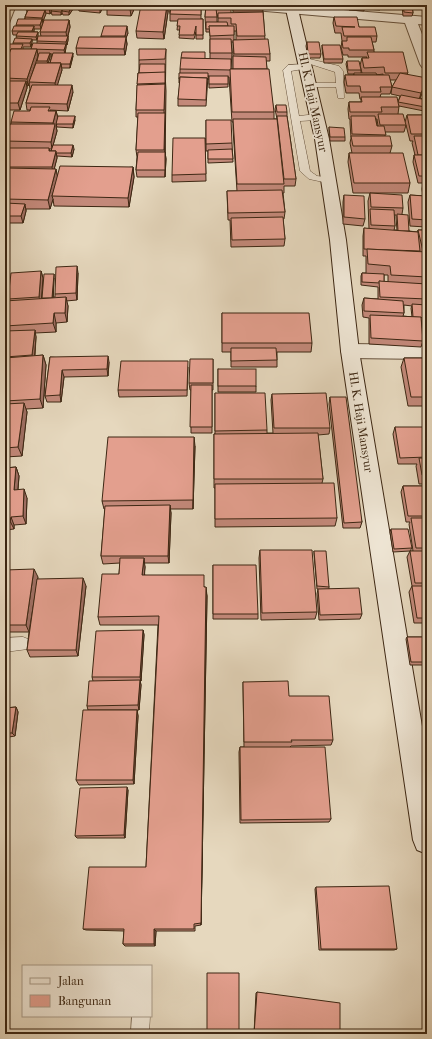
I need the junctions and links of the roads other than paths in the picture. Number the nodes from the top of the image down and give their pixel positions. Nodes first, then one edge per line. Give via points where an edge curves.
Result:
1 (22, 5) edge
2 (242, 5) edge
3 (291, 7) edge
4 (410, 19) junction
5 (427, 20) edge
6 (5, 53) edge
7 (427, 64) edge
8 (307, 70) junction
9 (340, 85) junction
10 (341, 96) dead end
11 (317, 117) junction
12 (296, 119) junction
13 (328, 180) junction
14 (350, 351) junction
15 (427, 352) edge
16 (23, 644) dead end
17 (5, 645) edge
18 (427, 840) edge
19 (141, 1017) edge
20 (140, 1034) edge

1 - 6 street
2 - 3 street
3 - 4 street
3 - 8 street, Hl. K. Haji Mansyur
4 - 5 street
4 - 7 street
8 - 9 lane
8 - 9 lane via 336,68
8 - 11 street, Hl. K. Haji Mansyur
8 - 12 lane via 291,67 287,70
9 - 10 lane
11 - 12 lane
11 - 13 street, Hl. K. Haji Mansyur
12 - 13 lane via 305,171 312,178
13 - 14 street, Hl. K. Haji Mansyur via 338,240
14 - 15 street
14 - 18 street, Hl. K. Haji Mansyur
16 - 17 lane
19 - 20 lane

